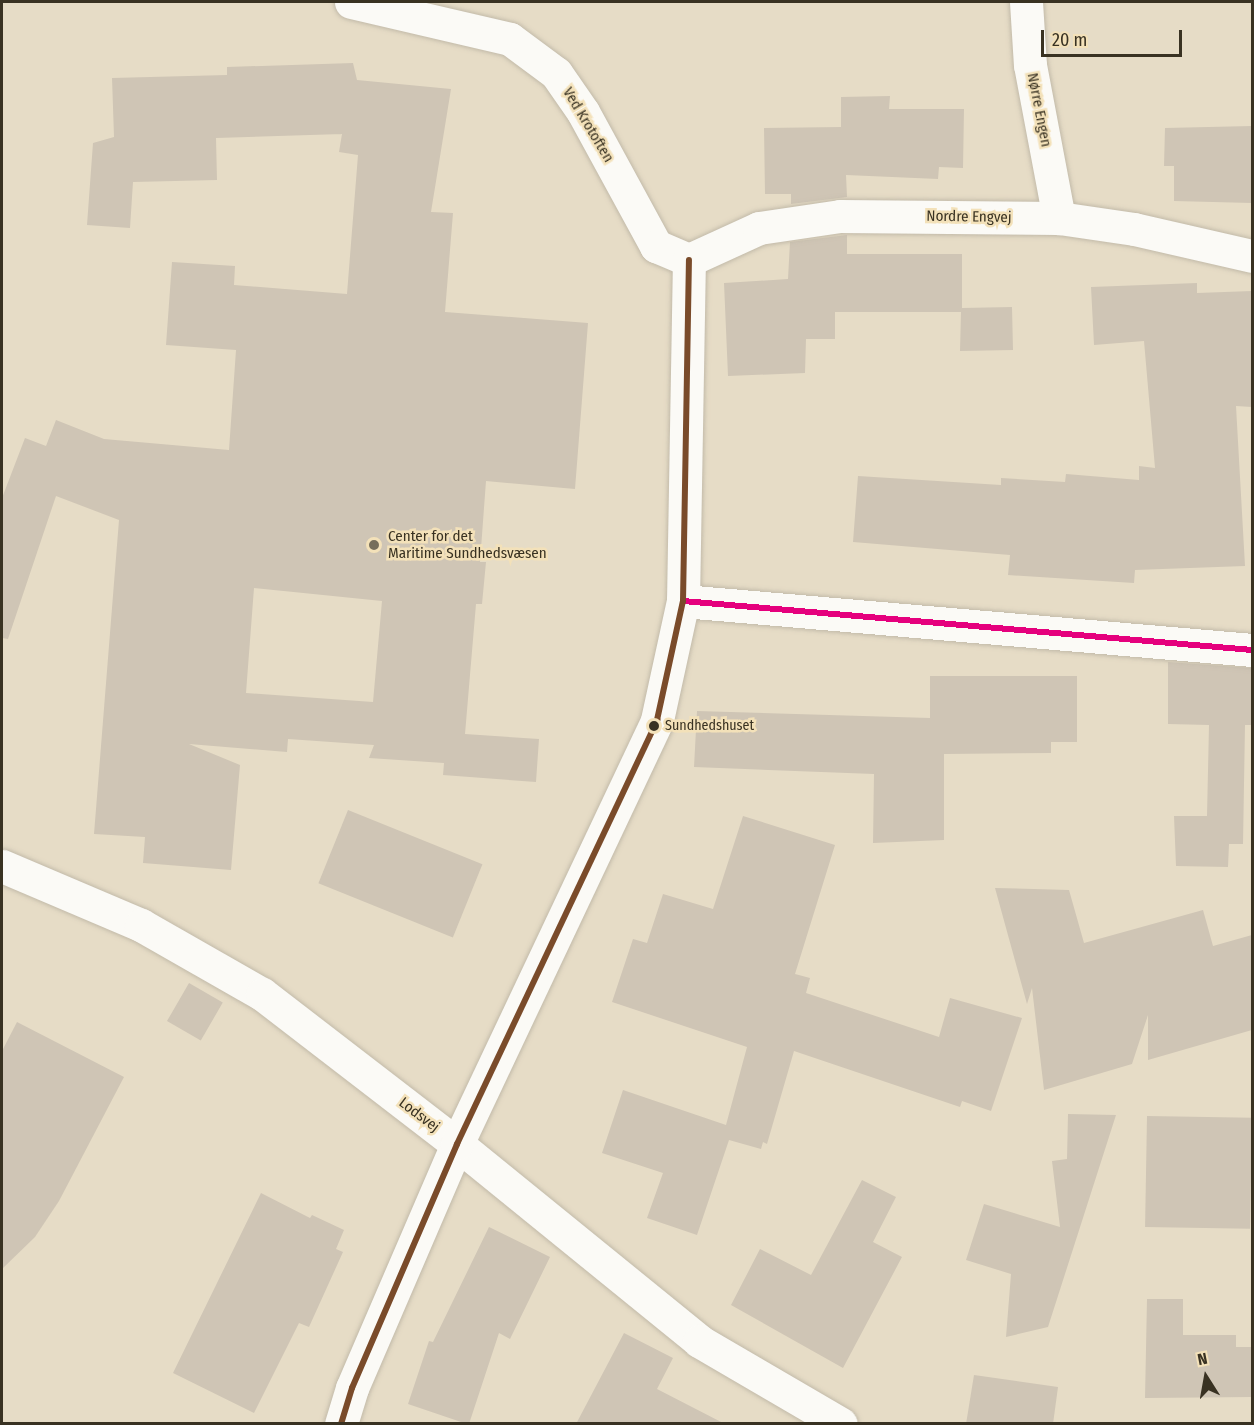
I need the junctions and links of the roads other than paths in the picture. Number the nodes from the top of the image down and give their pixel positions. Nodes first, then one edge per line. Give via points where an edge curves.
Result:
1 (351, 2) edge
2 (1026, 2) edge
3 (1059, 218) junction
4 (1252, 256) edge
5 (689, 260) junction
6 (682, 601) junction
7 (1252, 650) edge
8 (2, 866) edge
9 (457, 1144) junction
10 (340, 1424) edge
11 (841, 1424) edge

1 - 5 street, Ved Krotoften via 510,39 556,73 583,112 656,246
2 - 3 street, Nørre Engen via 1030,65
3 - 4 street, Nordre Engvej via 1134,229
3 - 5 street, Nordre Engvej via 840,216 800,220 759,228
5 - 6 street
6 - 7 street
6 - 9 street via 657,720
8 - 9 street, Lodsvej via 141,925 261,994
9 - 10 street
9 - 11 street, Lodsvej via 699,1341

